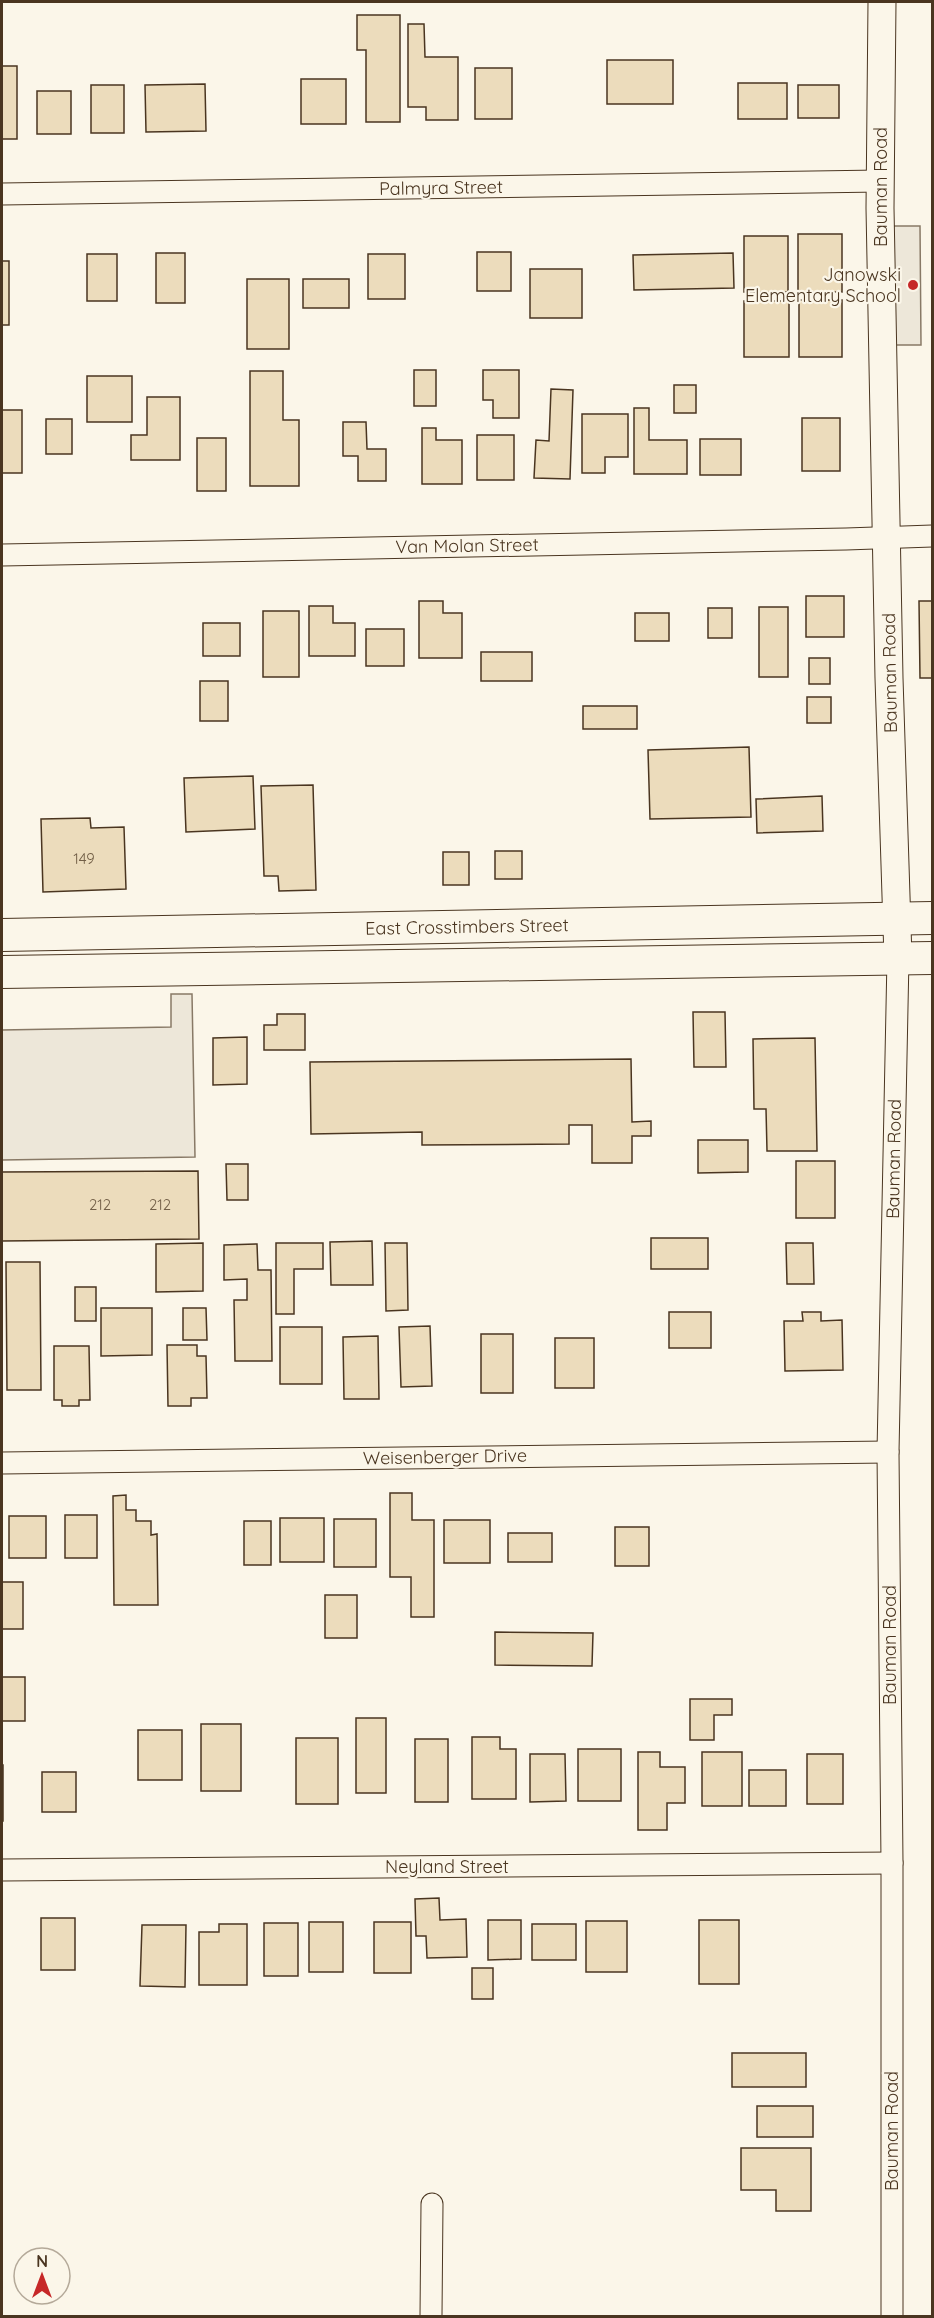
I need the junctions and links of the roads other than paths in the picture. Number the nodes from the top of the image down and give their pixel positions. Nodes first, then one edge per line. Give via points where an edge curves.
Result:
1 (882, 2) edge
2 (880, 182) junction
3 (2, 194) edge
4 (887, 536) junction
5 (933, 536) edge
6 (2, 555) edge
7 (933, 918) edge
8 (896, 919) junction
9 (561, 926) junction
10 (254, 931) junction
11 (2, 935) edge
12 (898, 958) junction
13 (933, 958) edge
14 (562, 963) junction
15 (252, 966) junction
16 (2, 972) edge
17 (888, 1452) junction
18 (2, 1463) edge
19 (892, 1863) junction
20 (2, 1870) edge
21 (432, 2204) dead end
22 (431, 2316) edge
23 (892, 2316) edge

1 - 2 street, Bauman Road
2 - 3 street, Palmyra Street
2 - 4 street, Bauman Road
4 - 5 street, Van Molan Street
4 - 6 street, Van Molan Street
4 - 8 street, Bauman Road
7 - 8 main road, East Crosstimbers Street
8 - 9 main road, East Crosstimbers Street
8 - 12 street, Bauman Road
9 - 10 main road, East Crosstimbers Street
9 - 14 main road
10 - 11 main road, East Crosstimbers Street
10 - 15 main road
12 - 13 main road, East Crosstimbers Street
12 - 14 main road, East Crosstimbers Street
12 - 17 street, Bauman Road
14 - 15 main road, East Crosstimbers Street
15 - 16 main road, East Crosstimbers Street
17 - 18 street, Weisenberger Drive
17 - 19 street, Bauman Road
19 - 20 street, Neyland Street
19 - 23 street, Bauman Road
21 - 22 street

